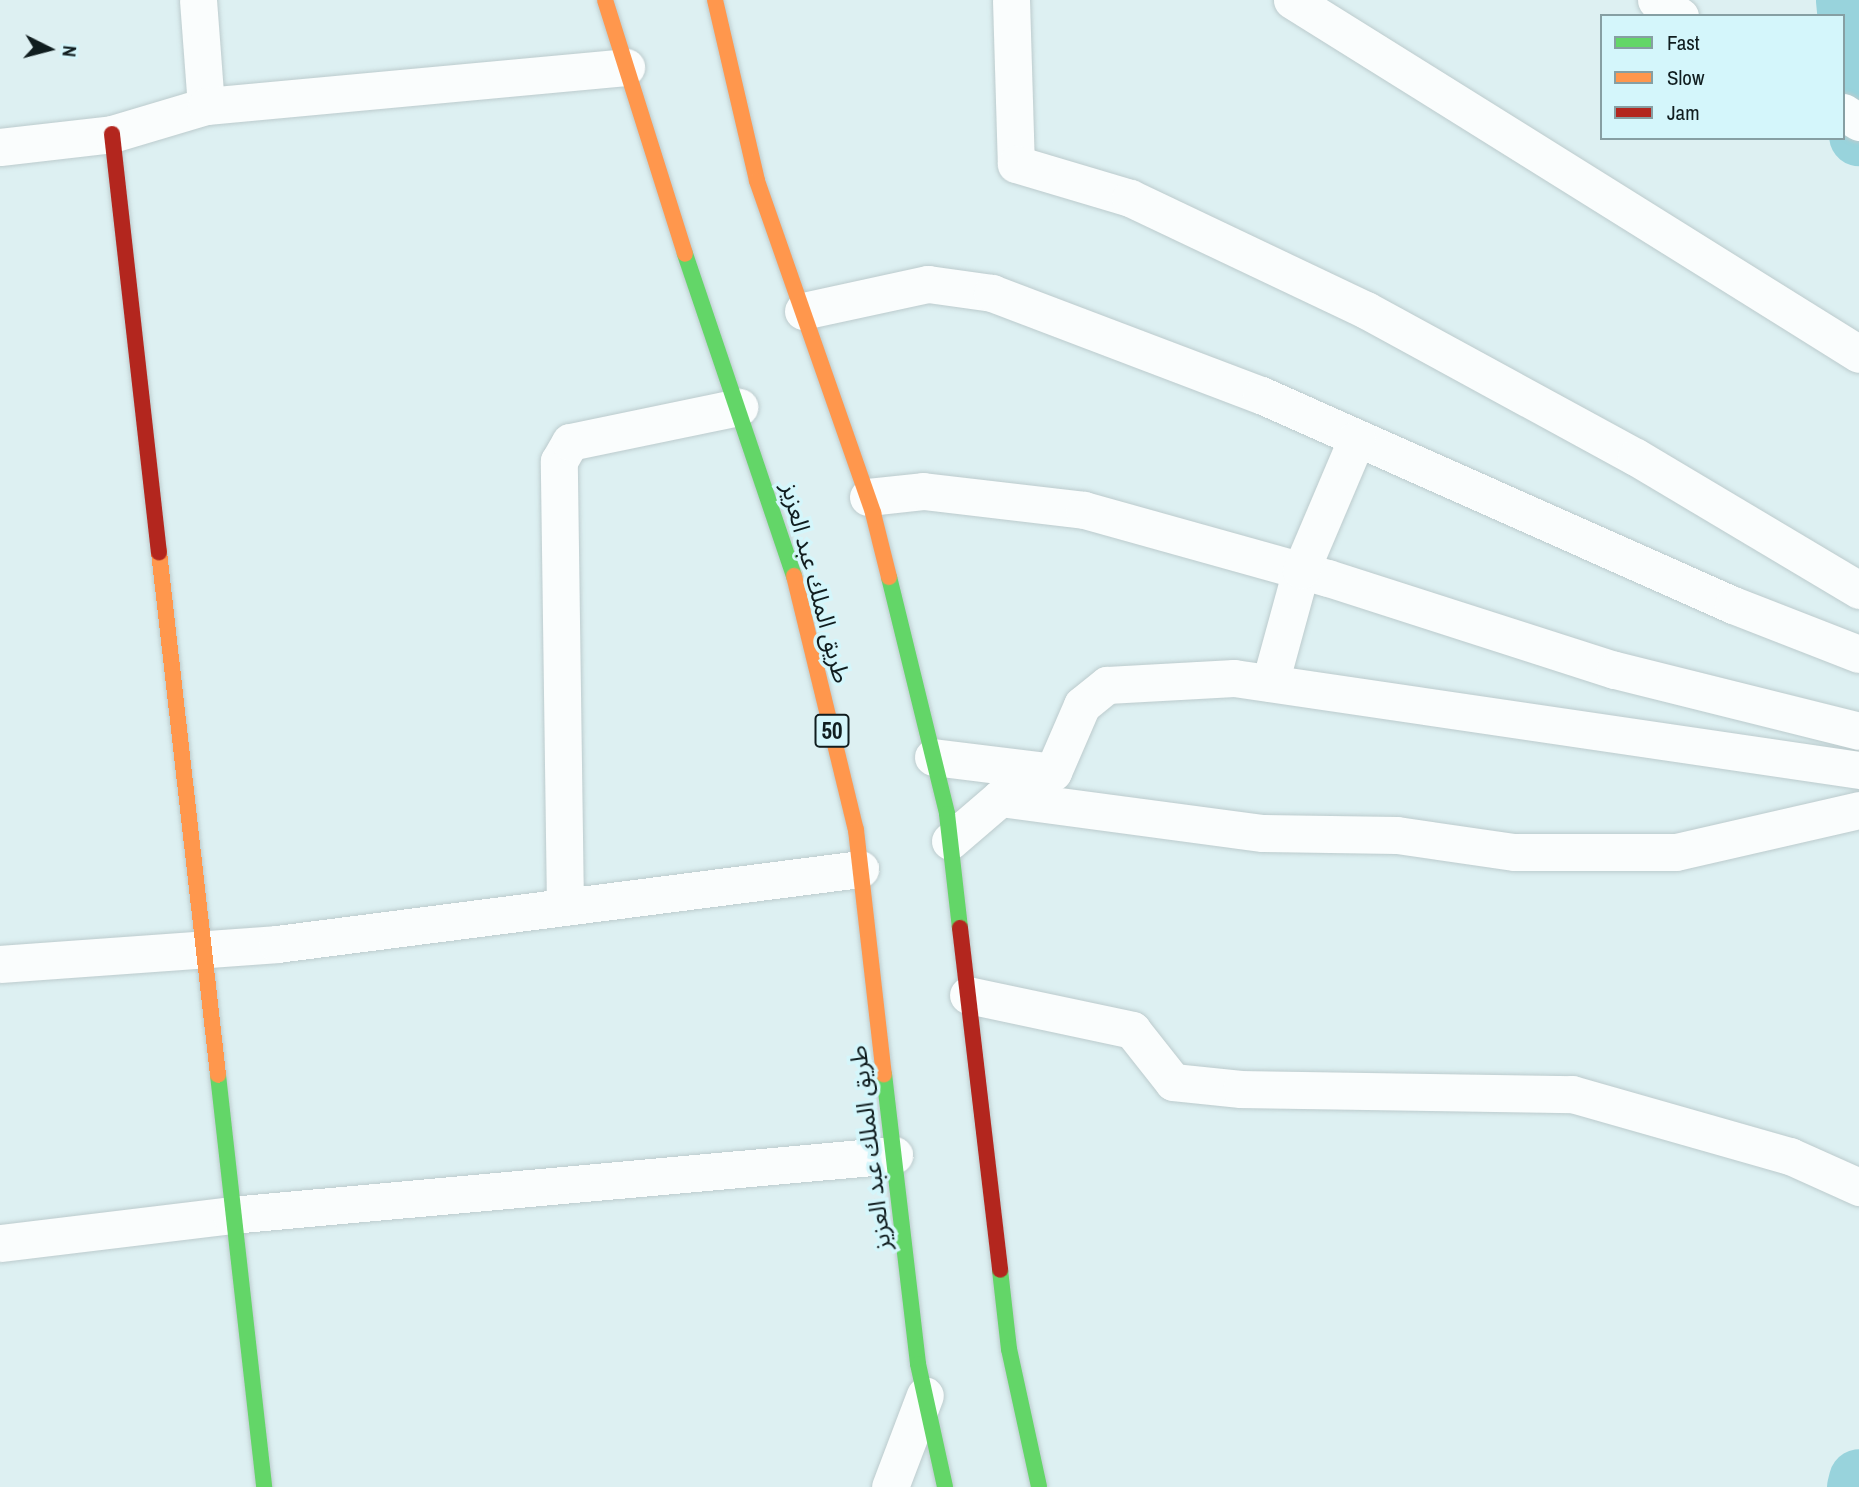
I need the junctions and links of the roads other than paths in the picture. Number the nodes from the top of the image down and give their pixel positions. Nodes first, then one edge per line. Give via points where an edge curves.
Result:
1 (198, 0) edge
2 (605, 0) edge
3 (715, 0) edge
4 (1011, 0) edge
5 (1292, 0) edge
6 (1656, 0) edge
7 (1678, 14) edge
8 (626, 67) junction
9 (206, 106) junction
10 (112, 134) junction
11 (0, 147) edge
12 (803, 311) junction
13 (1859, 354) edge
14 (738, 407) junction
15 (1357, 438) junction
16 (868, 497) junction
17 (1301, 570) junction
18 (1859, 590) edge
19 (1859, 654) edge
20 (1270, 683) junction
21 (1859, 732) edge
22 (933, 757) junction
23 (1859, 770) edge
24 (1859, 810) edge
25 (950, 841) junction
26 (860, 869) junction
27 (565, 907) junction
28 (200, 950) junction
29 (0, 964) edge
30 (968, 995) junction
31 (894, 1155) junction
32 (1859, 1187) edge
33 (231, 1215) junction
34 (0, 1243) edge
35 (925, 1395) junction
36 (264, 1487) edge
37 (890, 1487) edge
38 (945, 1487) edge
39 (1039, 1487) edge

1 - 9 street
2 - 8 main road, طريق الملك عبد العزيز / 50
3 - 12 main road via 757,181
4 - 18 street via 1016,164 1130,198 1366,310 1636,457
5 - 13 street
6 - 7 street
8 - 9 street
8 - 14 main road, طريق الملك عبد العزيز / 50
9 - 10 street
10 - 11 street
10 - 28 main road
12 - 15 street via 928,284 992,293
12 - 16 main road
14 - 26 main road, طريق الملك عبد العزيز / 50 via 785,539
14 - 27 street via 570,442 559,461
15 - 17 street
15 - 19 street via 1732,605
16 - 17 street via 923,491 1084,510
16 - 22 main road
17 - 20 street
17 - 21 street via 1615,670
20 - 22 street via 1234,678 1107,685 1082,705 1053,772
20 - 23 street via 1532,727
22 - 25 main road
24 - 25 street via 1676,852 1514,852 1397,835 1263,833 1000,799
25 - 30 main road
26 - 27 street
26 - 31 main road, طريق الملك عبد العزيز / 50
27 - 28 street
28 - 29 street
28 - 33 main road
30 - 32 street via 1132,1030 1173,1082 1241,1089 1572,1094 1790,1156
30 - 39 main road via 1009,1349
31 - 33 street
31 - 35 main road, طريق الملك عبد العزيز / 50
33 - 34 street
33 - 36 main road
35 - 37 street
35 - 38 main road, طريق الملك عبد العزيز / 50

